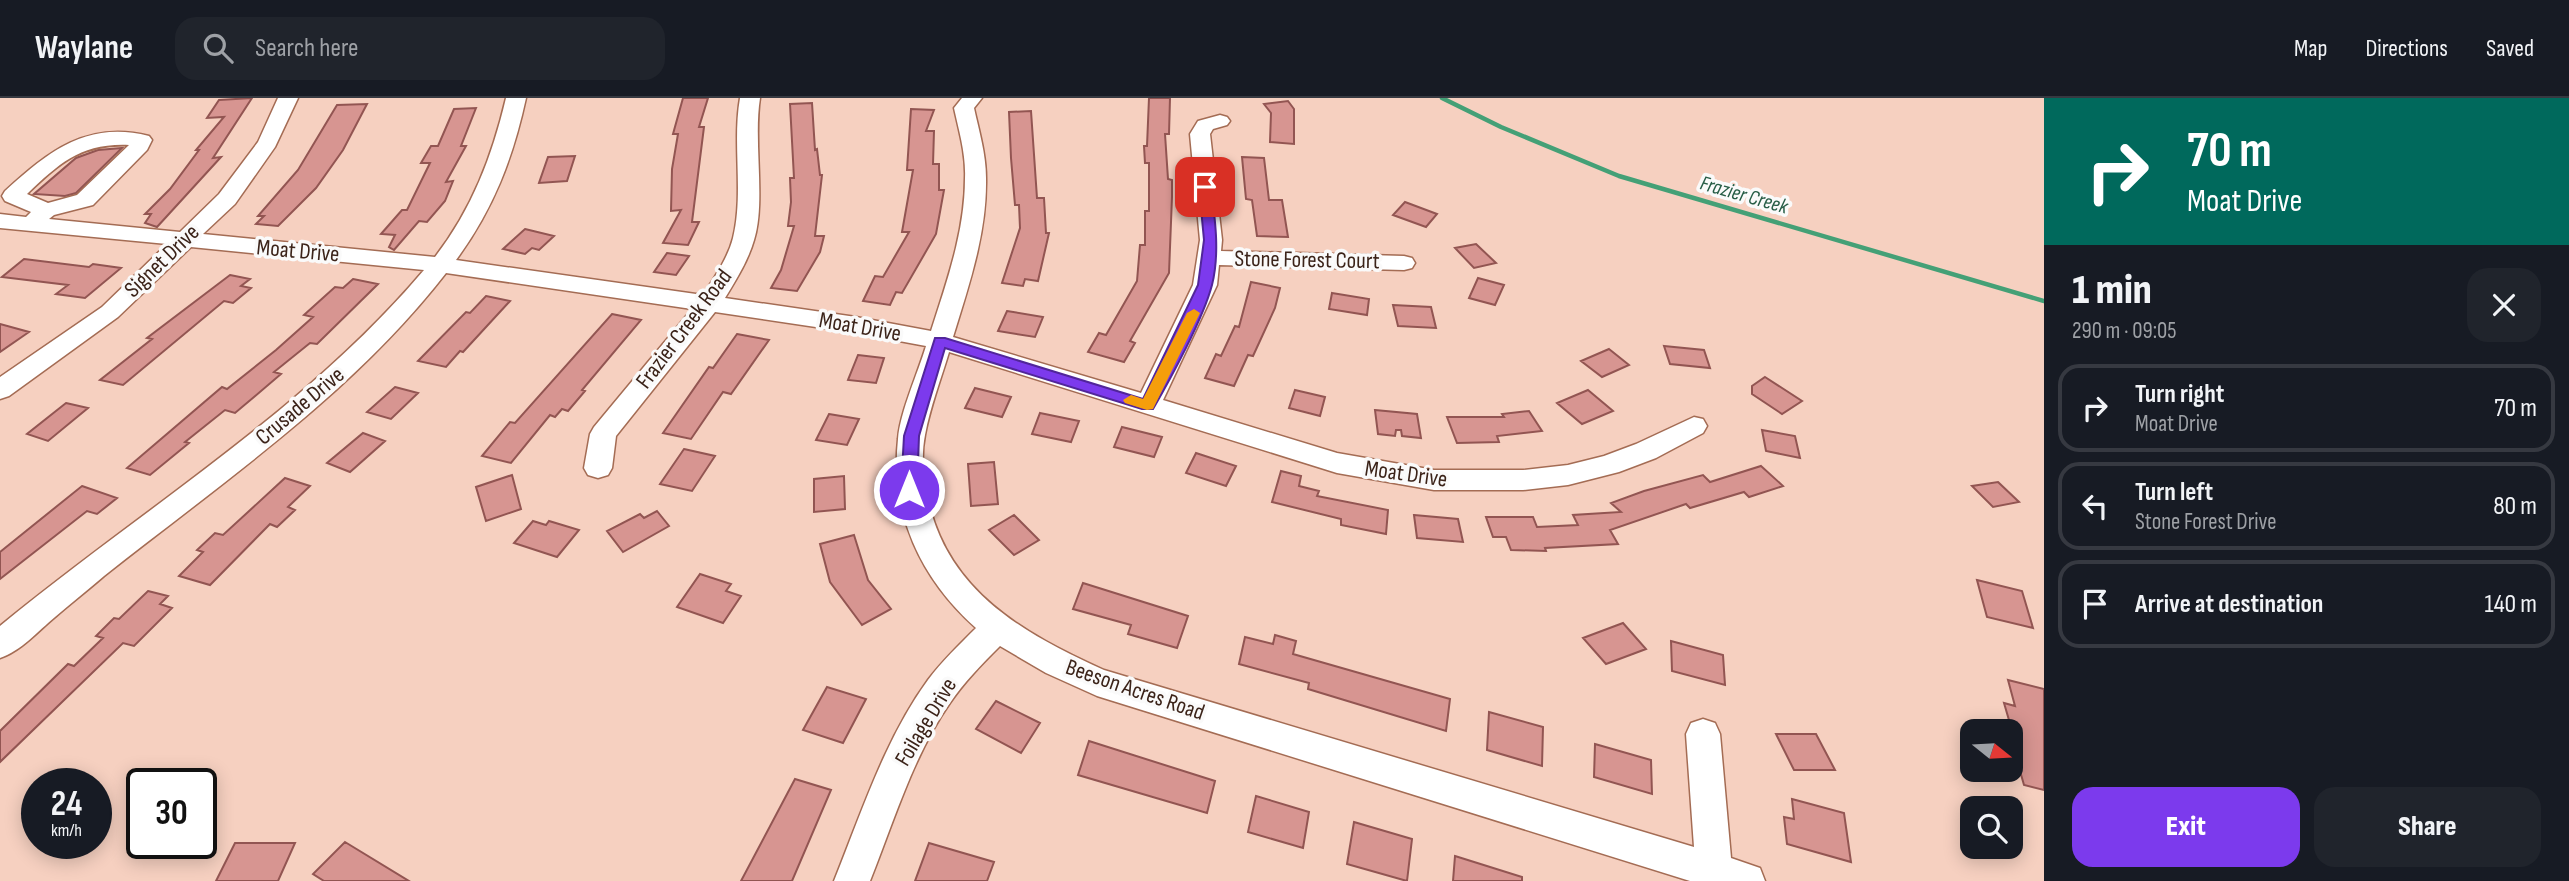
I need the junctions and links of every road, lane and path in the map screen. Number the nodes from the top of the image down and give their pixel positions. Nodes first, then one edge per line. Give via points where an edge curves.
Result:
1 (288, 98) edge
2 (516, 98) edge
3 (750, 98) edge
4 (972, 98) edge
5 (1220, 121) dead end
6 (38, 217) junction
7 (0, 221) edge
8 (184, 240) junction
9 (1210, 258) junction
10 (1404, 262) dead end
11 (442, 264) junction
12 (710, 303) junction
13 (940, 341) junction
14 (0, 390) edge
15 (1147, 405) junction
16 (1694, 426) dead end
17 (598, 468) dead end
18 (997, 628) junction
19 (0, 645) edge
20 (1703, 734) dead end
21 (1731, 876) edge
22 (852, 881) edge

1 - 8 street, Signet Drive via 268,143 228,199
2 - 11 street, Crusade Drive via 486,195
3 - 12 street, Frazier Creek Road via 744,238
4 - 13 street, Beeson Acres Road via 964,108 975,162 975,213
5 - 9 street via 1205,125 1200,134
6 - 6 street via 85,200 142,139 93,139 61,152 13,196
6 - 7 street, Moat Drive
6 - 8 street, Moat Drive
8 - 11 street, Moat Drive
8 - 14 street, Signet Drive via 110,312
9 - 10 street, Stone Forest Court
9 - 15 street via 1193,315
11 - 12 street, Moat Drive
11 - 19 street, Crusade Drive via 379,338 314,396
12 - 13 street, Moat Drive
12 - 17 street, Frazier Creek Road via 603,434
13 - 15 street, Moat Drive
13 - 18 street, Beeson Acres Road via 911,436 909,490 916,523 929,550 970,605
15 - 16 street, Moat Drive via 1337,463 1476,482 1568,475 1609,465 1646,452
18 - 21 street, Beeson Acres Road via 1028,650 1097,682
18 - 22 street, Foilage Drive via 934,698 908,743
20 - 21 street

